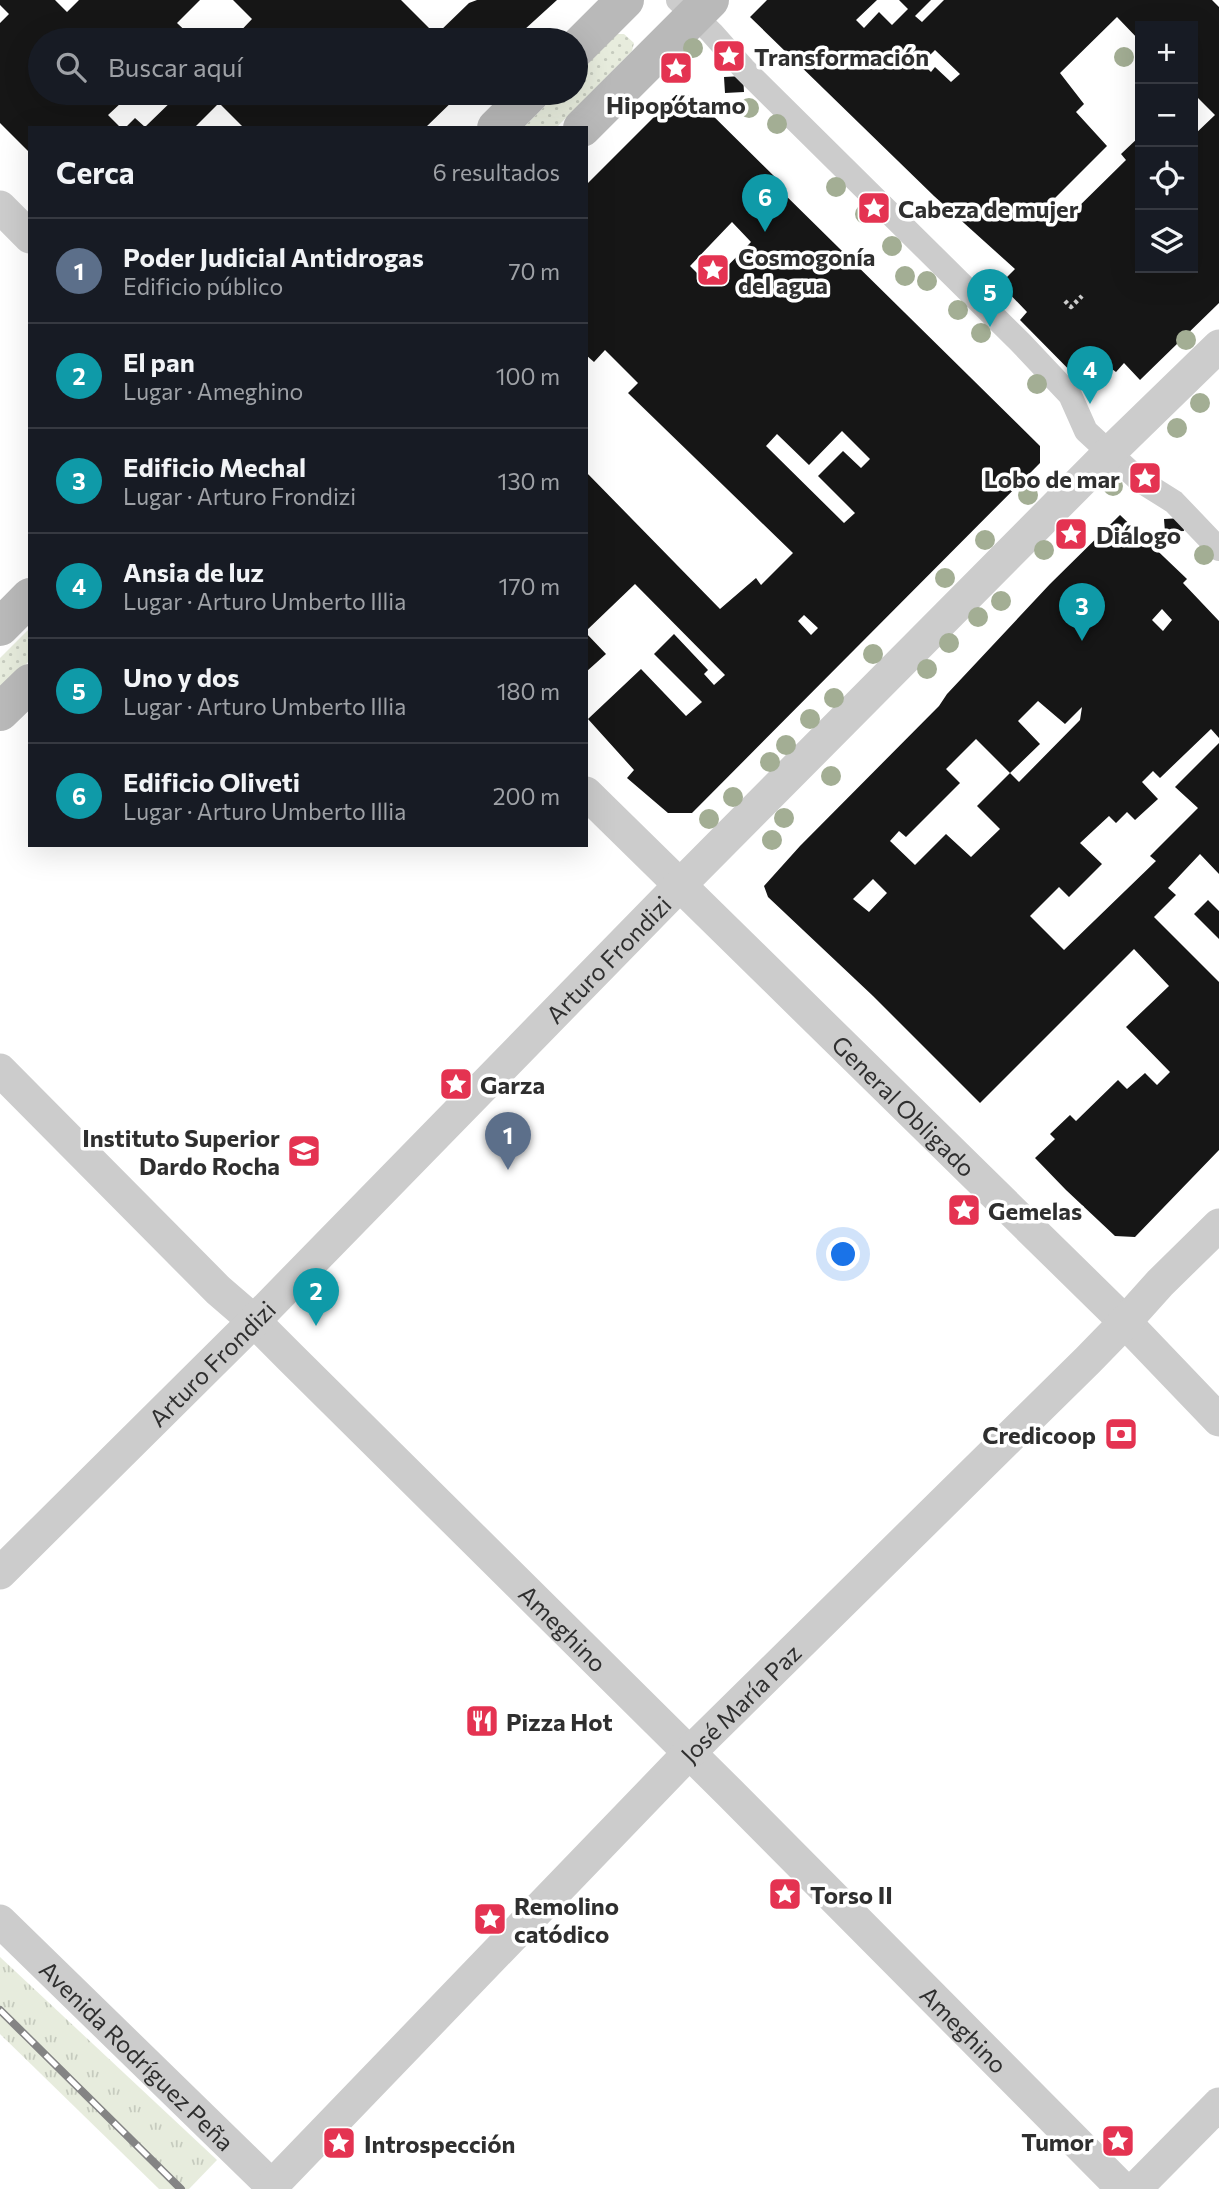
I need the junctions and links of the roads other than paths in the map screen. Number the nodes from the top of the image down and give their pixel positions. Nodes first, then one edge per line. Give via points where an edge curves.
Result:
1 (625, 0) edge
2 (694, 5) edge
3 (588, 37) edge
4 (519, 105) edge
5 (498, 126) edge
6 (584, 126) edge
7 (0, 207) edge
8 (28, 235) edge
9 (1219, 346) edge
10 (1109, 453) junction
11 (1219, 549) edge
12 (28, 599) edge
13 (0, 627) edge
14 (28, 684) edge
15 (0, 712) edge
16 (588, 795) edge
17 (680, 885) junction
18 (0, 1070) edge
19 (1219, 1225) edge
20 (254, 1321) junction
21 (1125, 1322) junction
22 (1219, 1420) edge
23 (0, 1573) edge
24 (689, 1753) junction
25 (0, 1921) edge
26 (1219, 2104) edge
27 (272, 2188) edge
28 (1123, 2189) edge
29 (1135, 2189) edge

1 - 3 main road
2 - 6 main road
2 - 10 street via 744,69 1070,395 1086,431
4 - 5 main road
7 - 8 street
9 - 10 street, Arturo Frondizi
10 - 11 street via 1139,480 1174,502
10 - 17 street, Arturo Frondizi
12 - 13 main road
14 - 15 main road
16 - 17 street, General Obligado
17 - 20 street, Arturo Frondizi
17 - 21 street, General Obligado
18 - 20 street, Ameghino
19 - 21 street, José María Paz
20 - 23 street, Arturo Frondizi
20 - 24 street, Ameghino
21 - 22 street, General Obligado
21 - 24 street, José María Paz
24 - 27 street, José María Paz
24 - 28 street, Ameghino
25 - 27 street, Avenida Rodríguez Peña
26 - 29 street

